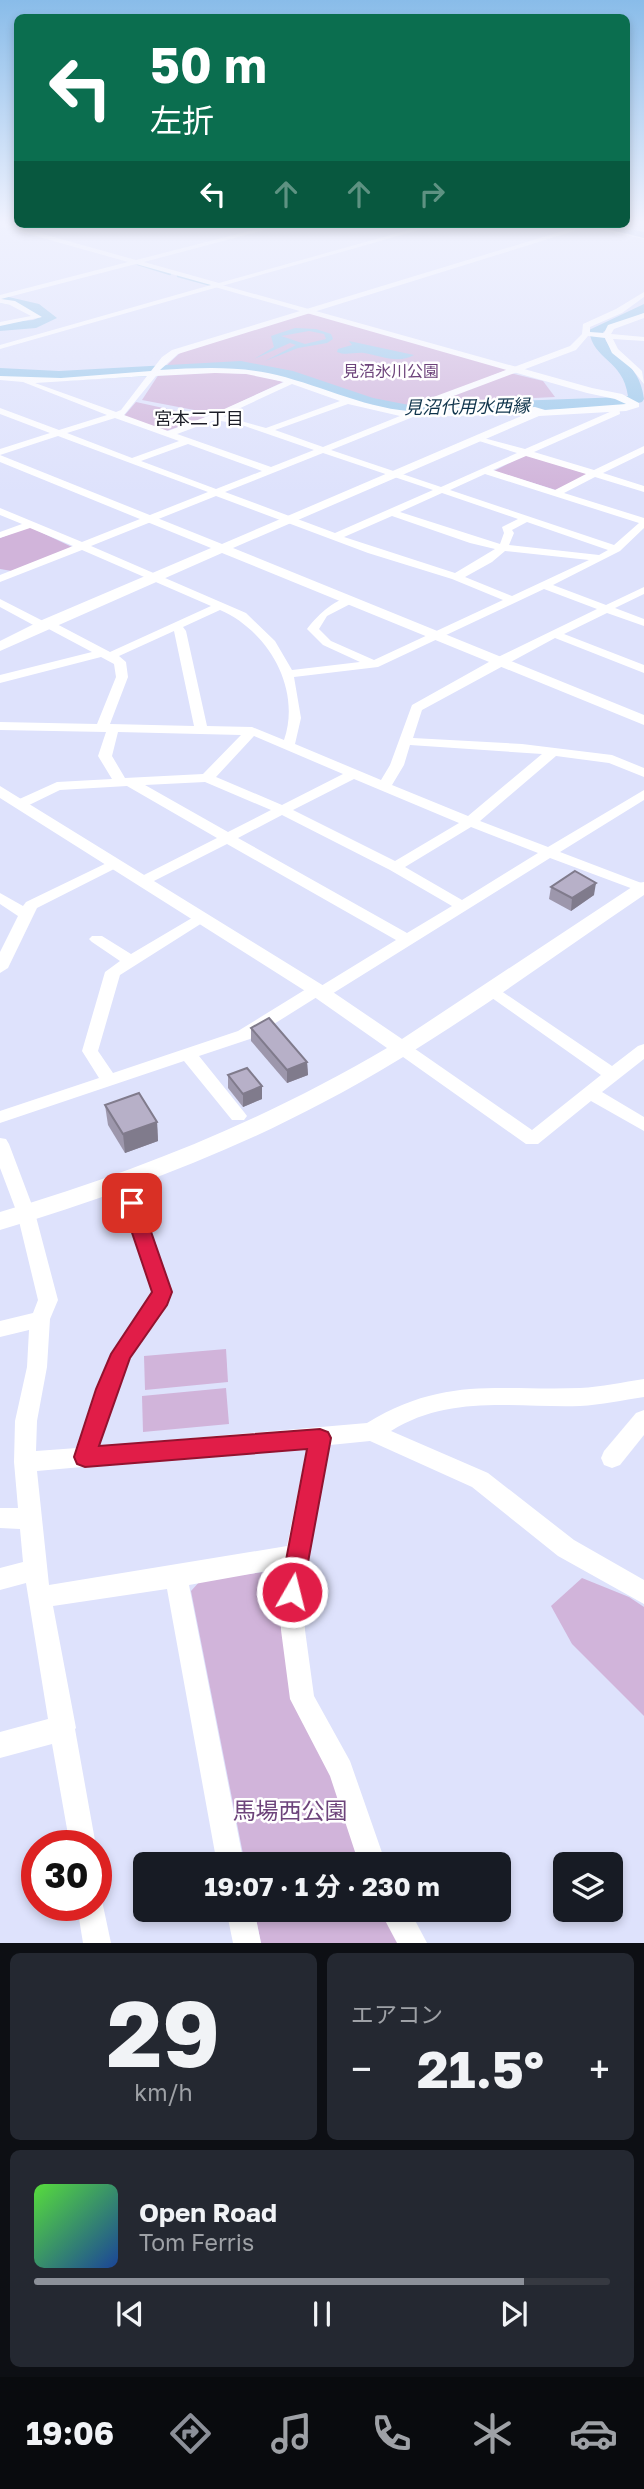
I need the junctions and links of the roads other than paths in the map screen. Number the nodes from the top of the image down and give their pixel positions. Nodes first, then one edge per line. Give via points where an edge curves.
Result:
1 (30, 313) edge
2 (121, 313) edge
3 (303, 313) edge
4 (315, 313) edge
5 (615, 313) edge
6 (642, 317) edge
7 (0, 324) edge
8 (588, 334) junction
9 (607, 334) junction
10 (644, 339) edge
11 (0, 347) edge
12 (625, 358) junction
13 (644, 361) edge
14 (514, 369) junction
15 (157, 370) junction
16 (0, 377) edge
17 (27, 381) junction
18 (290, 382) junction
19 (644, 382) edge
20 (85, 385) dead end
21 (0, 390) edge
22 (58, 394) junction
23 (348, 401) junction
24 (636, 404) edge
25 (616, 408) junction
26 (0, 411) edge
27 (414, 411) junction
28 (542, 412) junction
29 (116, 415) junction
30 (214, 416) junction
31 (67, 417) dead end
32 (87, 424) junction
33 (265, 431) junction
34 (58, 433) junction
35 (168, 434) junction
36 (479, 438) junction
37 (0, 440) edge
38 (187, 441) junction
39 (16, 446) junction
40 (644, 449) edge
41 (323, 450) junction
42 (0, 452) edge
43 (526, 452) junction
44 (0, 458) edge
45 (132, 461) junction
46 (272, 471) junction
47 (485, 471) junction
48 (594, 473) junction
49 (394, 474) junction
50 (644, 489) edge
51 (443, 490) junction
52 (215, 493) junction
53 (556, 494) junction
54 (0, 510) edge
55 (394, 513) junction
56 (149, 519) junction
57 (526, 519) junction
58 (287, 520) junction
59 (644, 522) edge
60 (31, 524) junction
61 (633, 533) junction
62 (0, 535) edge
63 (335, 537) junction
64 (644, 537) edge
65 (82, 546) junction
66 (222, 548) junction
67 (504, 548) junction
68 (616, 549) junction
69 (601, 558) junction
70 (3, 575) edge
71 (153, 577) junction
72 (456, 577) junction
73 (543, 585) junction
74 (644, 590) edge
75 (352, 600) junction
76 (512, 600) junction
77 (0, 602) edge
78 (222, 605) junction
79 (605, 608) junction
80 (644, 623) edge
81 (44, 624) junction
82 (176, 626) junction
83 (554, 634) junction
84 (438, 635) junction
85 (0, 647) edge
86 (106, 655) junction
87 (500, 661) junction
88 (374, 664) junction
89 (644, 670) edge
90 (290, 674) junction
91 (0, 679) edge
92 (644, 720) edge
93 (0, 726) edge
94 (107, 729) junction
95 (201, 730) junction
96 (252, 731) junction
97 (404, 741) junction
98 (289, 744) junction
99 (552, 753) junction
100 (644, 773) edge
101 (353, 774) junction
102 (207, 778) junction
103 (124, 781) junction
104 (384, 787) junction
105 (0, 791) edge
106 (644, 794) edge
107 (20, 804) junction
108 (282, 810) junction
109 (470, 822) junction
110 (227, 838) junction
111 (550, 854) junction
112 (115, 863) junction
113 (395, 867) junction
114 (143, 881) junction
115 (643, 888) edge
116 (0, 897) edge
117 (464, 907) junction
118 (25, 914) junction
119 (202, 918) junction
120 (97, 939) dead end
121 (407, 940) junction
122 (131, 961) junction
123 (0, 968) edge
124 (491, 989) junction
125 (319, 991) junction
126 (402, 1048) junction
127 (644, 1050) edge
128 (187, 1053) junction
129 (613, 1075) junction
130 (109, 1080) junction
131 (590, 1093) junction
132 (0, 1116) edge
133 (238, 1116) dead end
134 (644, 1125) edge
135 (0, 1144) edge
136 (124, 1180) junction
137 (26, 1213) junction
138 (0, 1221) edge
139 (40, 1319) junction
140 (0, 1329) edge
141 (644, 1388) edge
142 (644, 1419) edge
143 (371, 1432) junction
144 (320, 1438) junction
145 (85, 1457) junction
146 (612, 1458) dead end
147 (25, 1462) junction
148 (0, 1518) edge
149 (29, 1519) junction
150 (297, 1555) junction
151 (35, 1570) junction
152 (176, 1577) junction
153 (0, 1579) edge
154 (644, 1593) edge
155 (41, 1597) junction
156 (64, 1728) junction
157 (0, 1745) edge
158 (80, 1830) edge
159 (229, 1852) edge
160 (369, 1852) edge
161 (94, 1921) edge
162 (243, 1922) edge
163 (401, 1922) edge
164 (97, 1943) edge
165 (247, 1943) edge
166 (413, 1943) edge

1 - 7 street via 38,317
2 - 11 street
3 - 15 street via 180,350 170,354
4 - 14 street
5 - 8 street via 591,322 586,327
6 - 9 street via 611,327
8 - 9 street
8 - 14 street via 573,348
9 - 10 street
9 - 12 street via 615,351
12 - 13 street
12 - 19 street
14 - 24 street
14 - 27 street
15 - 17 street
15 - 18 street via 245,371
15 - 29 street via 126,410
16 - 17 street
17 - 21 street
17 - 22 street
18 - 23 street
18 - 30 street
20 - 22 street
22 - 29 street
23 - 27 street via 382,411
23 - 33 street
24 - 25 street
25 - 28 street
25 - 43 street via 617,412
26 - 34 street
27 - 28 street
27 - 41 street
28 - 36 street
29 - 32 street
29 - 35 street
30 - 33 street
30 - 35 street
31 - 32 street
32 - 34 street
33 - 41 street
34 - 39 street
34 - 45 street
35 - 38 street
36 - 43 street
36 - 49 street
37 - 39 street
38 - 45 street
38 - 46 street
39 - 42 street
40 - 48 street
41 - 46 street
41 - 49 street
43 - 47 street
43 - 48 street
44 - 56 street
45 - 52 street
46 - 52 street
47 - 51 street
47 - 53 street
48 - 50 street
48 - 53 street
49 - 51 street
49 - 58 street
51 - 55 street
51 - 57 street
52 - 56 street
52 - 58 street
53 - 59 street
54 - 60 street
55 - 63 street
55 - 67 street
56 - 65 street
56 - 66 street
57 - 67 street via 506,529
57 - 68 street
58 - 63 street
58 - 66 street
59 - 61 street
60 - 62 street
60 - 65 street
61 - 64 street
61 - 68 street
63 - 72 street
65 - 70 street
65 - 71 street
66 - 71 street
66 - 75 street
67 - 69 street
67 - 72 street
68 - 69 street
69 - 73 street
71 - 78 street
71 - 81 street
72 - 76 street
73 - 76 street
73 - 79 street
74 - 79 street
75 - 84 street
75 - 88 street via 323,614 313,629 327,643
76 - 84 street
77 - 81 street
78 - 82 street
78 - 90 street via 268,637
79 - 80 street
79 - 83 street
81 - 85 street
81 - 86 street
82 - 86 street
82 - 95 street
83 - 87 street
83 - 89 street
84 - 87 street
84 - 88 street
86 - 91 street
86 - 94 street via 120,662 122,677
87 - 92 street
87 - 97 street via 416,708
88 - 90 street
90 - 98 street via 295,730
93 - 94 street
94 - 95 street
94 - 103 street via 105,756
95 - 96 street
96 - 98 street
96 - 102 street
97 - 99 street
97 - 104 street
98 - 101 street
99 - 100 street via 612,759
99 - 109 street
101 - 104 street
101 - 108 street
102 - 103 street
102 - 108 street
103 - 107 street via 57,786
103 - 110 street
104 - 109 street
105 - 107 street
106 - 111 street
107 - 112 street
108 - 110 street
108 - 113 street
109 - 111 street
109 - 113 street
110 - 114 street
110 - 121 street
111 - 115 street
111 - 117 street
112 - 114 street
112 - 118 street via 31,905
113 - 117 street
114 - 119 street
115 - 124 street
116 - 118 street
117 - 121 street
118 - 123 street
119 - 122 street
119 - 125 street
120 - 122 street
121 - 125 street
122 - 130 street via 113,972 90,1051
124 - 126 street
124 - 129 street
125 - 126 street
125 - 128 street via 244,1035
126 - 131 street via 532,1139
126 - 136 street via 249,1130
127 - 129 street
128 - 130 street
128 - 133 street
129 - 131 street
130 - 132 street
131 - 134 street
135 - 137 street
136 - 137 street
136 - 145 street via 162,1292 121,1354
137 - 138 street
137 - 139 street via 48,1300
139 - 140 street
139 - 147 street
141 - 143 street via 582,1397 493,1394 438,1399
142 - 146 street
143 - 144 street
143 - 154 street via 480,1480 566,1548
144 - 145 street
144 - 150 street
145 - 147 street
147 - 149 street
148 - 149 street
149 - 151 street
150 - 152 street
150 - 160 street via 293,1630 302,1699 341,1770
151 - 153 street
151 - 155 street
152 - 155 street
152 - 159 street
155 - 156 street
156 - 157 street
156 - 158 street
161 - 164 street
162 - 165 street
163 - 166 street

